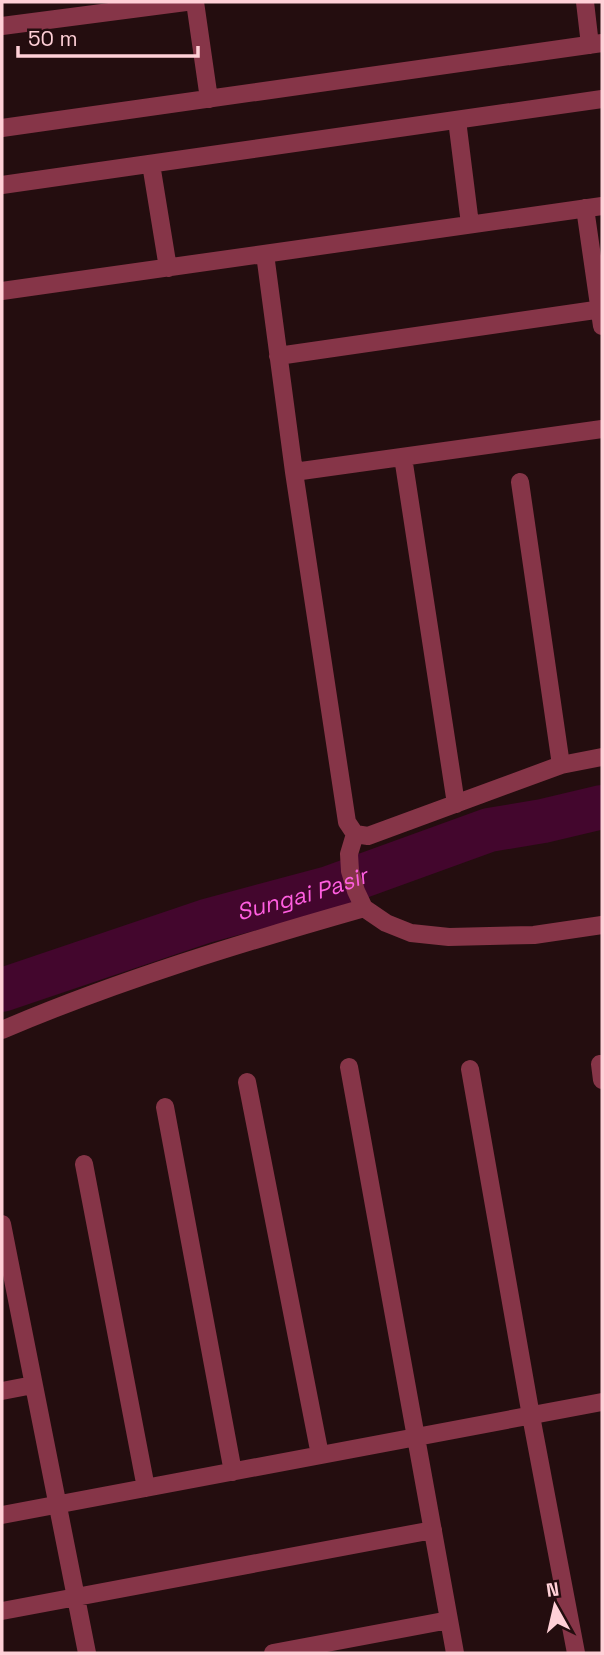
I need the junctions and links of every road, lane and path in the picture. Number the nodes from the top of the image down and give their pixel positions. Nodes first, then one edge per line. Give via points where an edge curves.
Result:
1 (186, 2) edge
2 (195, 2) edge
3 (585, 2) edge
4 (2, 26) edge
5 (596, 44) edge
6 (209, 99) junction
7 (602, 99) edge
8 (457, 120) junction
9 (2, 128) edge
10 (151, 164) junction
11 (2, 186) edge
12 (594, 207) edge
13 (470, 225) junction
14 (265, 254) junction
15 (168, 268) junction
16 (2, 291) edge
17 (601, 315) edge
18 (278, 356) junction
19 (602, 429) edge
20 (402, 457) junction
21 (294, 472) junction
22 (520, 482) dead end
23 (602, 757) edge
24 (561, 765) junction
25 (456, 804) junction
26 (355, 834) junction
27 (360, 899) junction
28 (602, 925) edge
29 (2, 1030) edge
30 (349, 1067) dead end
31 (470, 1069) dead end
32 (247, 1082) dead end
33 (165, 1107) dead end
34 (83, 1164) dead end
35 (2, 1224) edge
36 (9, 1296) edge
37 (33, 1385) junction
38 (2, 1391) edge
39 (602, 1402) edge
40 (531, 1416) junction
41 (416, 1437) junction
42 (320, 1455) junction
43 (233, 1472) junction
44 (146, 1488) junction
45 (57, 1505) junction
46 (2, 1515) edge
47 (433, 1530) junction
48 (76, 1597) junction
49 (2, 1611) edge
50 (449, 1620) junction
51 (87, 1653) edge
52 (273, 1653) edge
53 (455, 1653) edge
54 (576, 1653) edge

1 - 4 street
2 - 6 street
3 - 5 street
5 - 6 street
6 - 9 street
7 - 8 street
8 - 10 street
8 - 13 street
10 - 11 street
10 - 15 street
12 - 13 street
12 - 17 street
13 - 14 street
14 - 15 street
14 - 18 street
15 - 16 street
17 - 18 street
18 - 21 street
19 - 20 street
20 - 21 street
20 - 25 street
21 - 26 street via 347,822
22 - 24 street
23 - 24 street
24 - 25 street
25 - 26 street via 368,836
26 - 27 street via 350,870
27 - 28 street via 386,923 411,933 534,935
27 - 29 street
30 - 41 street
31 - 40 street
32 - 42 street
33 - 43 street
34 - 44 street
35 - 36 street
36 - 37 street
37 - 38 street
37 - 45 street
39 - 40 street
40 - 41 street
40 - 54 street
41 - 42 street
41 - 47 street
42 - 43 street
43 - 44 street
44 - 45 street
45 - 46 street
45 - 48 street
47 - 48 street
47 - 50 street
48 - 49 street
48 - 51 street
50 - 52 street
50 - 53 street

